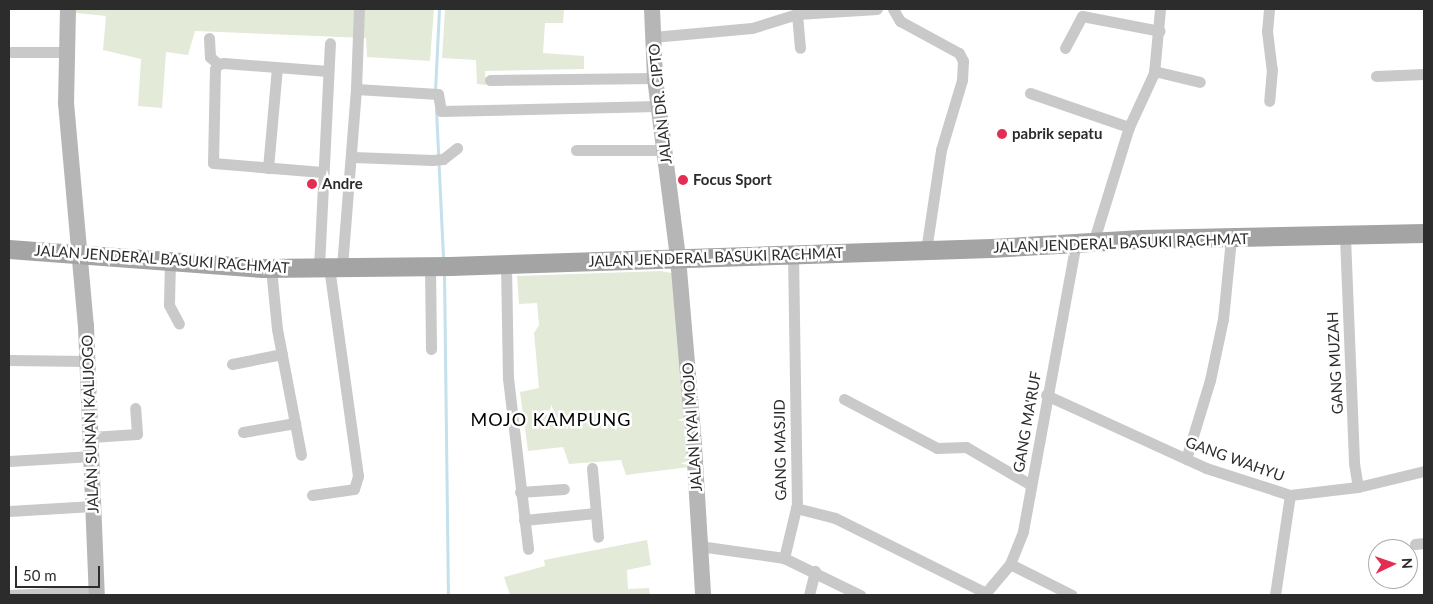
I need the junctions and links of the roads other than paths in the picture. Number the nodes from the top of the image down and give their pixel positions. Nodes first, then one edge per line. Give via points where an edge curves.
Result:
1 (68, 9) edge
2 (359, 9) edge
3 (652, 9) edge
4 (877, 9) edge
5 (893, 9) edge
6 (1160, 9) edge
7 (1268, 9) edge
8 (797, 14) junction
9 (1160, 31) junction
10 (653, 37) junction
11 (209, 38) dead end
12 (330, 43) dead end
13 (800, 48) dead end
14 (1065, 48) dead end
15 (11, 52) dead end
16 (67, 52) junction
17 (218, 64) junction
18 (277, 67) junction
19 (328, 71) junction
20 (1154, 71) junction
21 (1424, 74) edge
22 (1376, 76) dead end
23 (655, 78) junction
24 (490, 80) dead end
25 (1200, 82) dead end
26 (356, 89) junction
27 (1030, 93) dead end
28 (1269, 101) dead end
29 (658, 106) junction
30 (1129, 127) junction
31 (457, 148) dead end
32 (576, 150) dead end
33 (663, 150) junction
34 (353, 157) junction
35 (268, 168) junction
36 (322, 172) junction
37 (1424, 233) edge
38 (1345, 237) junction
39 (1231, 238) junction
40 (1084, 243) junction
41 (9, 249) edge
42 (926, 250) junction
43 (81, 253) junction
44 (793, 254) junction
45 (678, 258) junction
46 (170, 260) junction
47 (506, 265) junction
48 (437, 266) junction
49 (330, 267) junction
50 (271, 268) junction
51 (179, 324) dead end
52 (431, 349) dead end
53 (282, 354) junction
54 (9, 360) edge
55 (87, 361) junction
56 (232, 364) dead end
57 (1046, 395) junction
58 (844, 399) dead end
59 (135, 408) dead end
60 (295, 423) junction
61 (243, 432) dead end
62 (90, 438) junction
63 (301, 455) dead end
64 (92, 456) junction
65 (1186, 459) junction
66 (9, 461) edge
67 (592, 468) dead end
68 (1424, 470) edge
69 (1031, 485) junction
70 (1358, 487) junction
71 (564, 489) dead end
72 (520, 492) junction
73 (312, 495) dead end
74 (1290, 495) junction
75 (93, 506) junction
76 (796, 508) junction
77 (9, 511) edge
78 (596, 512) junction
79 (524, 520) junction
80 (598, 537) dead end
81 (699, 546) junction
82 (528, 549) dead end
83 (784, 558) junction
84 (1010, 564) junction
85 (815, 571) junction
86 (97, 593) edge
87 (985, 594) edge
88 (9, 595) edge
89 (703, 595) edge
90 (809, 595) edge
91 (860, 595) edge
92 (1072, 595) edge
93 (1275, 595) edge

1 - 16 street, JALAN SUNAN KALIJOGO
2 - 26 street
3 - 10 street, JALAN DR. CIPTO
4 - 8 street
5 - 42 street via 900,21 959,53 963,61 962,80 941,150
6 - 9 street, GANG MA'RUF
7 - 28 street via 1272,69
8 - 10 street via 752,28
8 - 13 street
9 - 14 street via 1082,16
9 - 20 street, GANG MA'RUF
10 - 23 street, JALAN DR. CIPTO
11 - 17 street via 210,58
12 - 19 street
15 - 16 street
16 - 43 street, JALAN SUNAN KALIJOGO via 69,142
17 - 18 street
17 - 35 street via 215,69 212,163
18 - 19 street
18 - 35 street
19 - 36 street
20 - 25 street
20 - 30 street, GANG MA'RUF
21 - 22 street
23 - 24 street
23 - 29 street, JALAN DR. CIPTO
26 - 29 street via 433,94 442,111
26 - 34 street
27 - 30 street
29 - 33 street, JALAN DR. CIPTO
30 - 40 street, GANG MA'RUF
31 - 34 street via 438,159
32 - 33 street
33 - 45 street, JALAN DR. CIPTO
34 - 49 street
35 - 36 street
36 - 49 street
37 - 38 main road, JALAN JENDERAL BASUKI RACHMAT
38 - 39 main road, JALAN JENDERAL BASUKI RACHMAT
38 - 70 street, GANG MUZAH via 1354,463
39 - 40 main road, JALAN JENDERAL BASUKI RACHMAT
39 - 65 street via 1223,318 1210,380
40 - 42 main road, JALAN JENDERAL BASUKI RACHMAT
40 - 57 street, GANG MA'RUF
41 - 43 main road, JALAN JENDERAL BASUKI RACHMAT
42 - 44 main road, JALAN JENDERAL BASUKI RACHMAT
43 - 46 main road, JALAN JENDERAL BASUKI RACHMAT
43 - 55 street, JALAN SUNAN KALIJOGO
44 - 45 main road, JALAN JENDERAL BASUKI RACHMAT
44 - 76 street, GANG MASJID
45 - 47 main road, JALAN JENDERAL BASUKI RACHMAT
45 - 81 street, JALAN KYAI MOJO
46 - 50 main road, JALAN JENDERAL BASUKI RACHMAT
46 - 51 street via 168,305
47 - 48 main road, JALAN JENDERAL BASUKI RACHMAT
47 - 72 street via 508,378
48 - 49 main road, JALAN JENDERAL BASUKI RACHMAT
48 - 52 street
49 - 50 main road, JALAN JENDERAL BASUKI RACHMAT
49 - 73 street via 358,483 354,489
50 - 53 street
53 - 56 street
53 - 60 street
54 - 55 street
55 - 62 street, JALAN SUNAN KALIJOGO
57 - 65 street, GANG WAHYU
57 - 69 street, GANG MA'RUF
58 - 69 street via 937,448 966,447
59 - 62 street via 137,434
60 - 61 street
60 - 63 street
62 - 64 street, JALAN SUNAN KALIJOGO
64 - 66 street
64 - 75 street, JALAN SUNAN KALIJOGO
65 - 74 street, GANG WAHYU
67 - 78 street
68 - 70 street, GANG WAHYU
69 - 84 street, GANG MA'RUF via 1023,531
70 - 74 street, GANG WAHYU
71 - 72 street
72 - 79 street
74 - 93 street
75 - 77 street
75 - 86 street, JALAN SUNAN KALIJOGO
76 - 83 street, GANG MASJID
76 - 87 street via 836,518
78 - 79 street
78 - 80 street
79 - 82 street
81 - 83 street
81 - 89 street, JALAN KYAI MOJO
83 - 85 street
84 - 87 street, GANG MA'RUF
84 - 92 street
85 - 90 street
85 - 91 street
86 - 88 street

